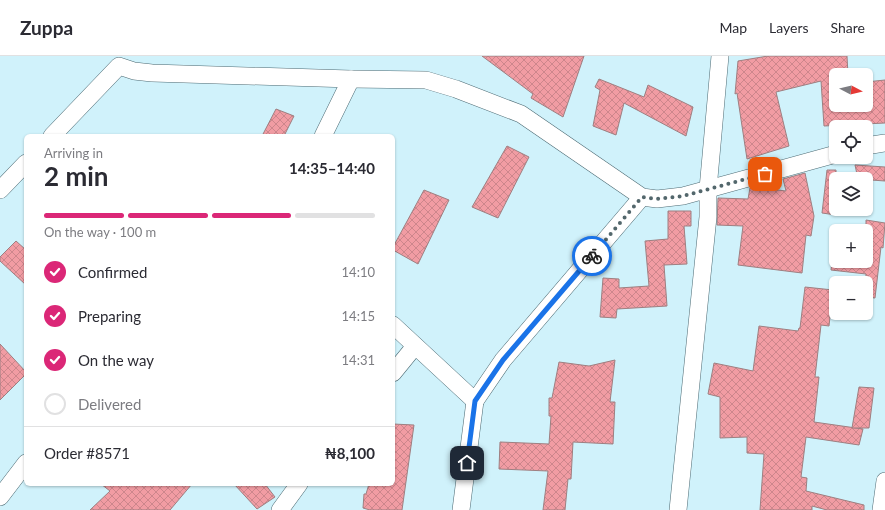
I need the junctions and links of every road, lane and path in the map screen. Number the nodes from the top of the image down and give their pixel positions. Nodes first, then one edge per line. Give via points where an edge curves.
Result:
1 (720, 56) edge
2 (116, 61) edge
3 (351, 79) junction
4 (54, 134) edge
5 (325, 134) edge
6 (885, 143) edge
7 (873, 145) edge
8 (829, 156) edge
9 (24, 165) edge
10 (708, 189) junction
11 (0, 190) edge
12 (642, 197) junction
13 (395, 328) edge
14 (415, 346) junction
15 (395, 370) edge
16 (475, 401) junction
17 (24, 467) edge
18 (885, 481) edge
19 (298, 486) edge
20 (0, 497) edge
21 (280, 510) edge
22 (461, 510) edge
23 (678, 510) edge
24 (881, 510) edge

1 - 10 street
2 - 3 street via 134,71 152,73
2 - 4 street
3 - 5 street
3 - 12 street via 426,80 520,114
6 - 7 street
8 - 10 street
9 - 11 street
10 - 12 street via 683,196 657,199
10 - 23 street via 708,217
12 - 16 street via 503,360
13 - 14 street
14 - 15 street
14 - 16 street
16 - 22 street
17 - 20 street
18 - 24 street
19 - 21 street

